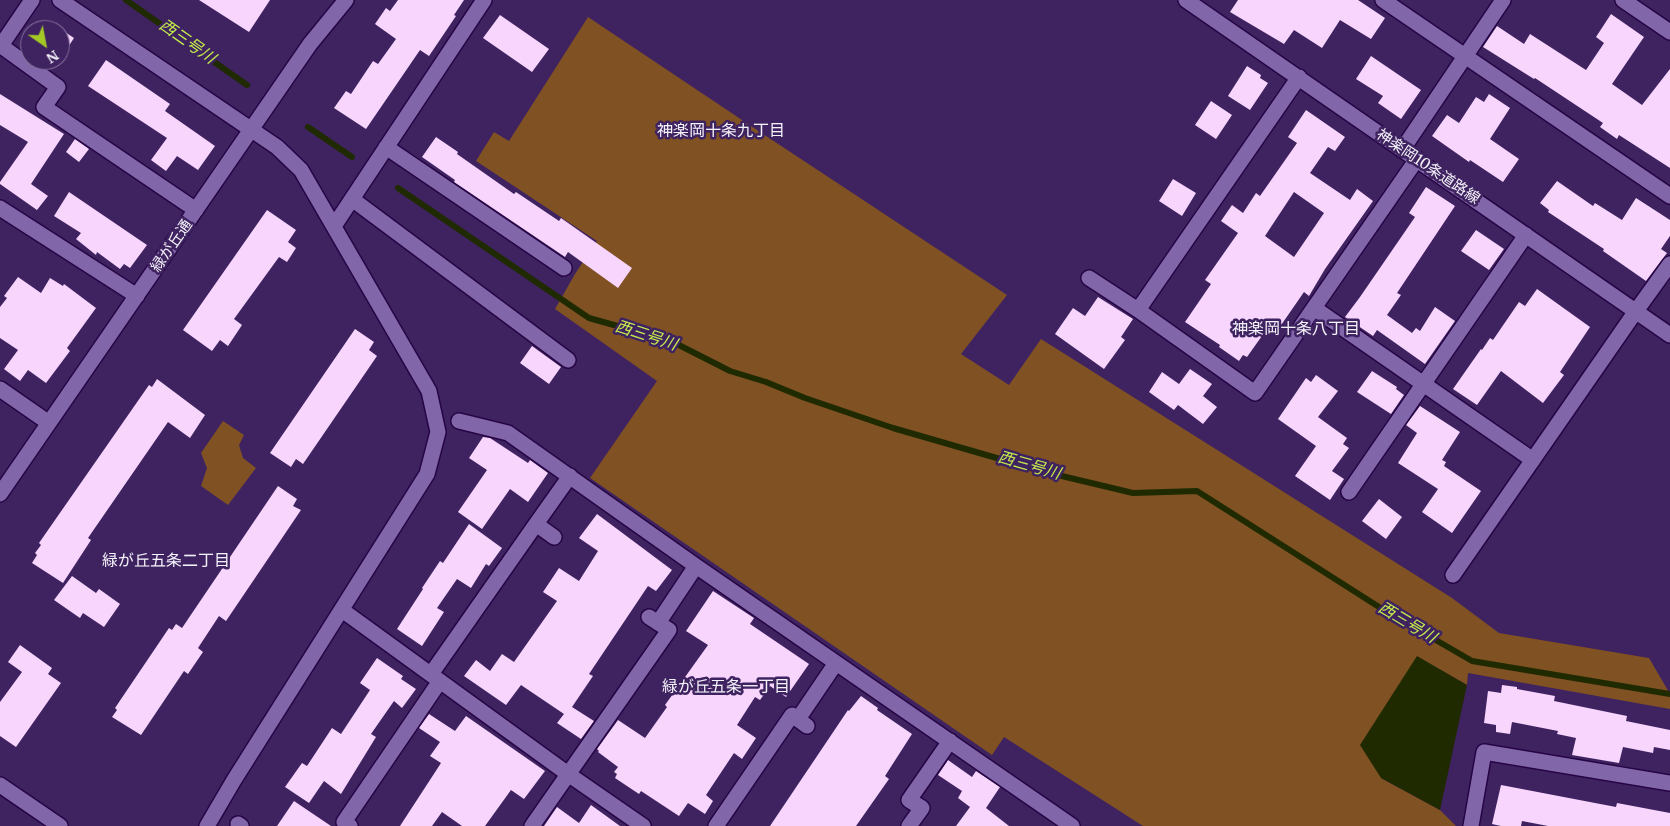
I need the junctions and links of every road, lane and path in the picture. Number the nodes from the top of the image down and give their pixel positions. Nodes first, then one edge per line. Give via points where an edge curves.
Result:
1 (32, 0) edge
2 (60, 0) edge
3 (346, 0) edge
4 (484, 0) edge
5 (1383, 0) edge
6 (1503, 0) edge
7 (1623, 0) edge
8 (1188, 1) edge
9 (1670, 32) edge
10 (0, 46) edge
11 (1465, 56) junction
12 (1299, 78) junction
13 (252, 129) junction
14 (386, 147) junction
15 (1402, 150) junction
16 (1417, 159) junction
17 (1670, 196) edge
18 (352, 199) junction
19 (0, 208) edge
20 (196, 210) junction
21 (334, 226) junction
22 (1526, 235) junction
23 (1670, 264) edge
24 (564, 268) dead end
25 (1089, 278) dead end
26 (137, 296) junction
27 (1314, 308) junction
28 (1138, 310) junction
29 (1636, 311) junction
30 (1670, 335) edge
31 (568, 360) dead end
32 (1424, 384) junction
33 (0, 389) edge
34 (459, 421) dead end
35 (50, 423) junction
36 (1532, 460) junction
37 (570, 476) junction
38 (1349, 492) dead end
39 (0, 494) edge
40 (536, 524) junction
41 (554, 537) dead end
42 (696, 566) junction
43 (1453, 575) dead end
44 (342, 610) junction
45 (836, 663) junction
46 (436, 678) junction
47 (950, 741) junction
48 (568, 774) junction
49 (1670, 783) edge
50 (0, 785) edge
51 (60, 826) edge
52 (207, 826) edge
53 (350, 826) edge
54 (532, 826) edge
55 (644, 826) edge
56 (716, 826) edge
57 (909, 826) edge
58 (1072, 826) edge
59 (1472, 826) edge

1 - 10 street
2 - 13 street
3 - 13 street, 緑が丘通 via 310,44
4 - 14 street
5 - 11 street
6 - 11 street
7 - 9 street
8 - 12 street, 神楽岡10条道路線
10 - 20 street via 58,87 44,107
11 - 15 street
11 - 17 street
12 - 15 street, 神楽岡10条道路線
12 - 28 street
13 - 20 street, 緑が丘通
13 - 21 street via 301,170
14 - 18 street
14 - 24 street
15 - 16 street, 神楽岡10条道路線
16 - 22 street, 神楽岡10条道路線
16 - 27 street
18 - 21 street
18 - 31 street
19 - 26 street
20 - 26 street, 緑が丘通
21 - 44 street via 429,391 438,432 427,474
22 - 29 street, 神楽岡10条道路線
22 - 32 street
23 - 29 street
25 - 28 street
26 - 35 street, 緑が丘通
27 - 28 street via 1255,393
27 - 32 street
29 - 30 street, 神楽岡10条道路線
29 - 36 street
32 - 36 street
32 - 38 street
33 - 35 street
34 - 37 street via 508,433
35 - 39 street, 緑が丘通
36 - 43 street
37 - 40 street
37 - 42 street
40 - 41 street
40 - 46 street
42 - 45 street
42 - 48 street via 653,620 669,630
44 - 46 street
44 - 52 street
45 - 47 street
45 - 56 street via 802,722 792,715
46 - 48 street
46 - 53 street via 344,822
47 - 57 street via 909,800 922,808
47 - 58 street
48 - 54 street
48 - 55 street
49 - 59 street via 1484,752
50 - 51 street

